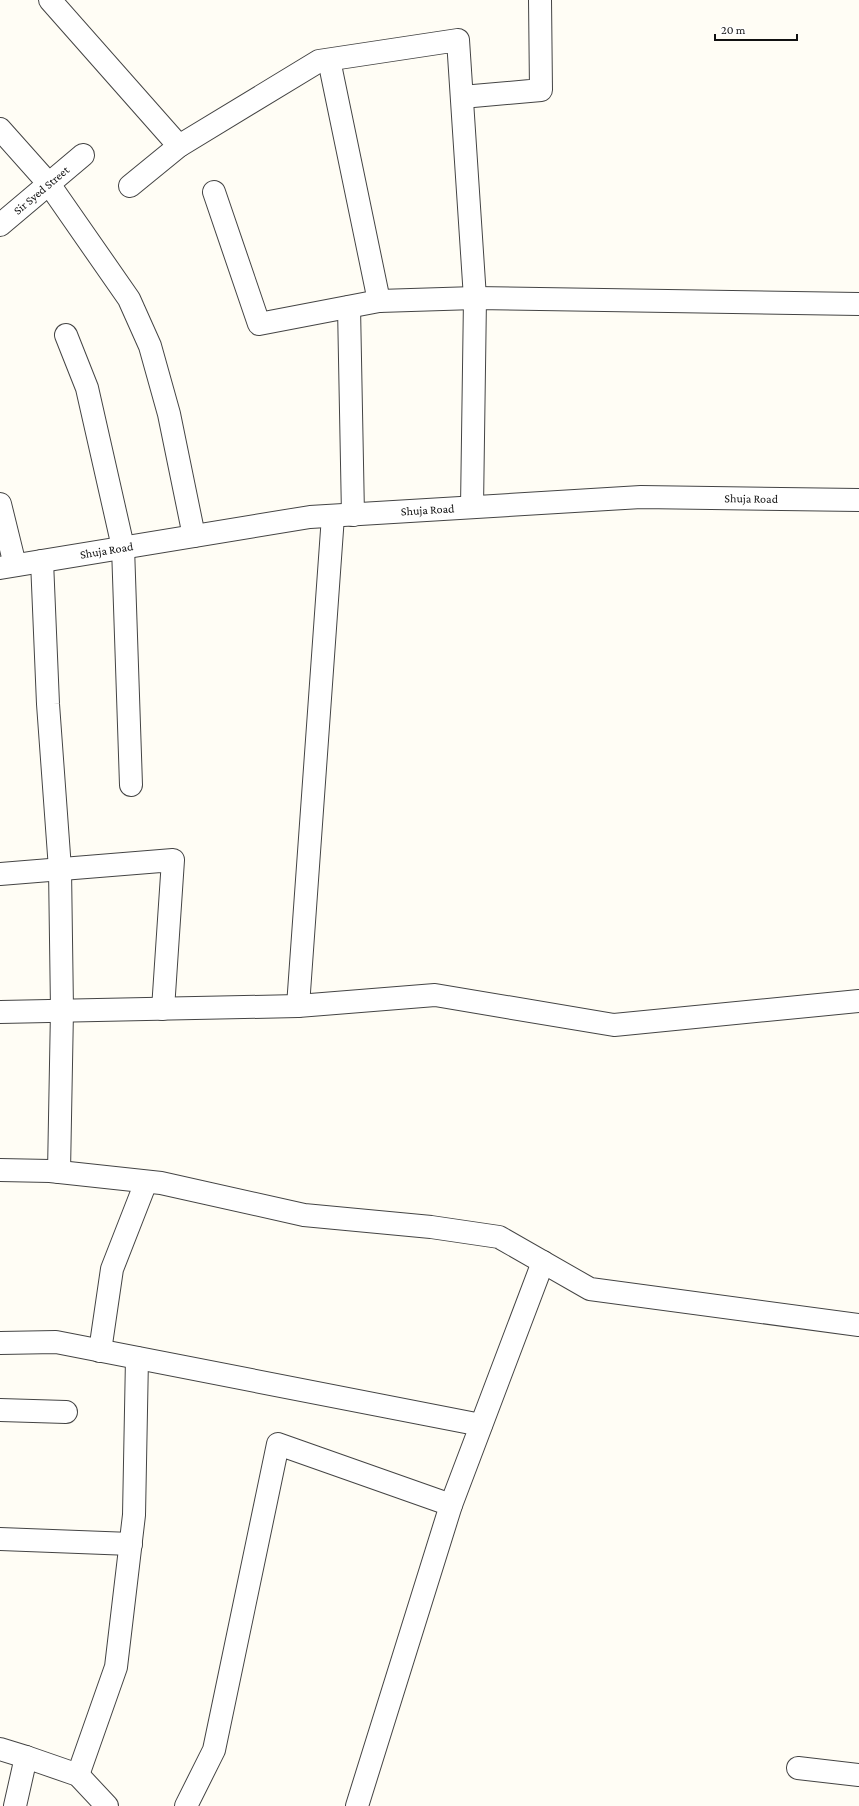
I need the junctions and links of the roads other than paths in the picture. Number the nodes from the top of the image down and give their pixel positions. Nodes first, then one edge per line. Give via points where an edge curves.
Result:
1 (50, 0) edge
2 (540, 0) edge
3 (330, 60) junction
4 (462, 97) junction
5 (0, 129) edge
6 (179, 146) junction
7 (83, 155) dead end
8 (49, 184) junction
9 (130, 186) dead end
10 (214, 192) dead end
11 (0, 225) edge
12 (475, 298) junction
13 (379, 301) junction
14 (859, 304) edge
15 (348, 307) junction
16 (66, 334) dead end
17 (859, 500) edge
18 (0, 504) edge
19 (472, 507) junction
20 (343, 515) junction
21 (194, 536) junction
22 (123, 548) junction
23 (42, 561) junction
24 (7, 567) edge
25 (131, 785) dead end
26 (60, 869) junction
27 (0, 874) edge
28 (859, 1001) edge
29 (298, 1006) junction
30 (163, 1008) junction
31 (62, 1010) junction
32 (0, 1012) edge
33 (0, 1170) edge
34 (59, 1172) junction
35 (146, 1182) junction
36 (542, 1262) junction
37 (859, 1325) edge
38 (0, 1343) edge
39 (100, 1351) junction
40 (138, 1358) junction
41 (0, 1410) edge
42 (66, 1412) dead end
43 (481, 1425) junction
44 (450, 1505) junction
45 (0, 1539) edge
46 (131, 1544) junction
47 (0, 1749) edge
48 (26, 1757) junction
49 (798, 1768) dead end
50 (78, 1775) junction
51 (859, 1776) edge
52 (15, 1806) edge
53 (107, 1806) edge
54 (186, 1806) edge
55 (357, 1806) edge

1 - 6 street
2 - 4 street via 541,90
3 - 4 street via 458,40
3 - 6 street via 319,61
3 - 13 street
4 - 12 street
5 - 8 street
6 - 9 street
7 - 8 street, Sir Syed Street
8 - 11 street, Sir Syed Street
8 - 21 street via 129,299 150,346 169,414
10 - 15 street via 259,324
12 - 13 street
12 - 14 street
12 - 19 street
13 - 15 street
15 - 20 street
16 - 22 street via 87,388
17 - 19 street, Shuja Road via 641,497
18 - 24 street
19 - 20 street, Shuja Road
20 - 21 street, Shuja Road via 310,517
20 - 29 street
21 - 22 street, Shuja Road
22 - 23 street, Shuja Road
22 - 25 street
23 - 24 street, Shuja Road
23 - 26 street via 48,704
26 - 27 street
26 - 30 street via 173,860
26 - 31 street
28 - 29 street via 614,1025 435,995
29 - 30 street
30 - 31 street
31 - 32 street
31 - 34 street
33 - 34 street
34 - 35 street
35 - 36 street via 161,1183 304,1215 431,1227 499,1237
35 - 39 street via 112,1269
36 - 37 street via 590,1289
36 - 43 street
38 - 39 street via 56,1342
39 - 40 street
40 - 43 street
40 - 46 street
41 - 42 street
43 - 44 street
44 - 54 street via 278,1444 214,1750
44 - 55 street
45 - 46 street
46 - 50 street via 116,1667
47 - 48 street
48 - 50 street
48 - 52 street
49 - 51 street
50 - 53 street

